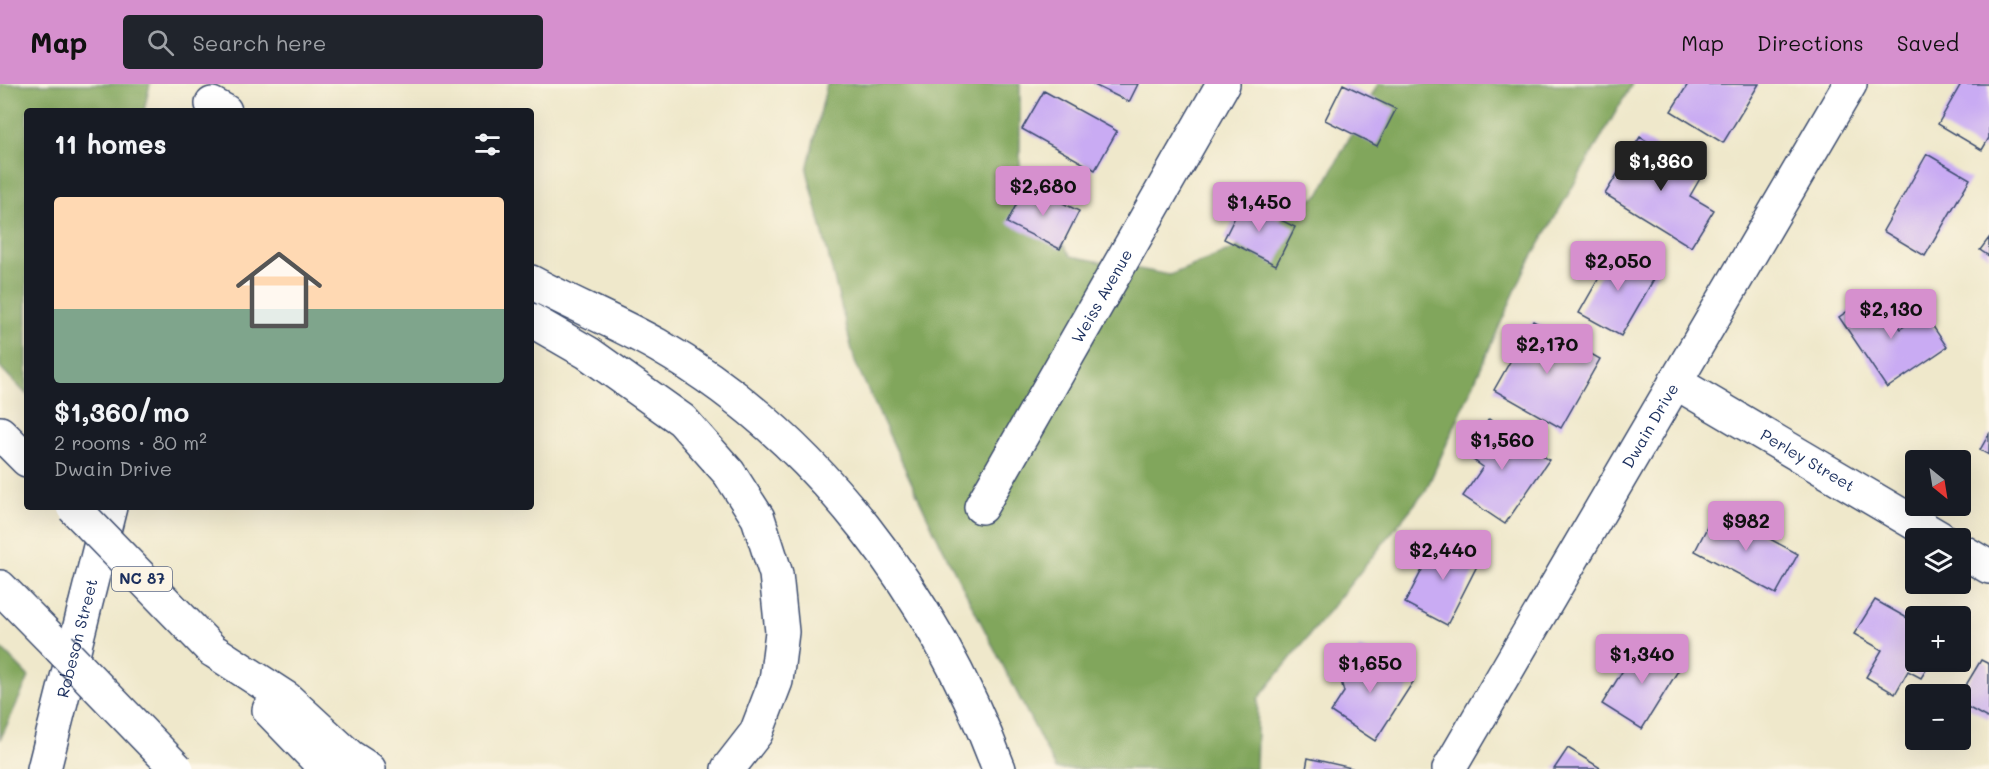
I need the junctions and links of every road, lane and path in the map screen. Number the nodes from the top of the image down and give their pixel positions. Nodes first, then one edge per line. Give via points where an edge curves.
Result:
1 (1223, 84) edge
2 (1850, 84) edge
3 (534, 284) edge
4 (534, 322) edge
5 (1675, 382) junction
6 (0, 433) edge
7 (24, 457) edge
8 (981, 507) dead end
9 (76, 510) edge
10 (109, 510) edge
11 (1923, 528) edge
12 (1971, 556) edge
13 (1989, 567) edge
14 (0, 586) edge
15 (212, 650) junction
16 (44, 769) edge
17 (177, 769) edge
18 (326, 769) edge
19 (369, 769) edge
20 (728, 769) edge
21 (999, 769) edge
22 (1449, 769) edge

1 - 8 main road, Weiss Avenue
2 - 5 main road, Dwain Drive
3 - 21 main road via 657,345 770,427 818,476 871,535 914,594 950,660
4 - 20 main road via 588,353 682,420 729,473 758,518 776,574 782,632 776,681 756,733
5 - 11 main road, Perley Street
5 - 22 main road, Dwain Drive
6 - 7 main road
9 - 15 main road, NC 87, bridge
10 - 16 main road, Robeson Street
12 - 13 main road
14 - 17 main road, bridge
15 - 18 main road, NC 87
15 - 19 main road via 286,698 349,756

